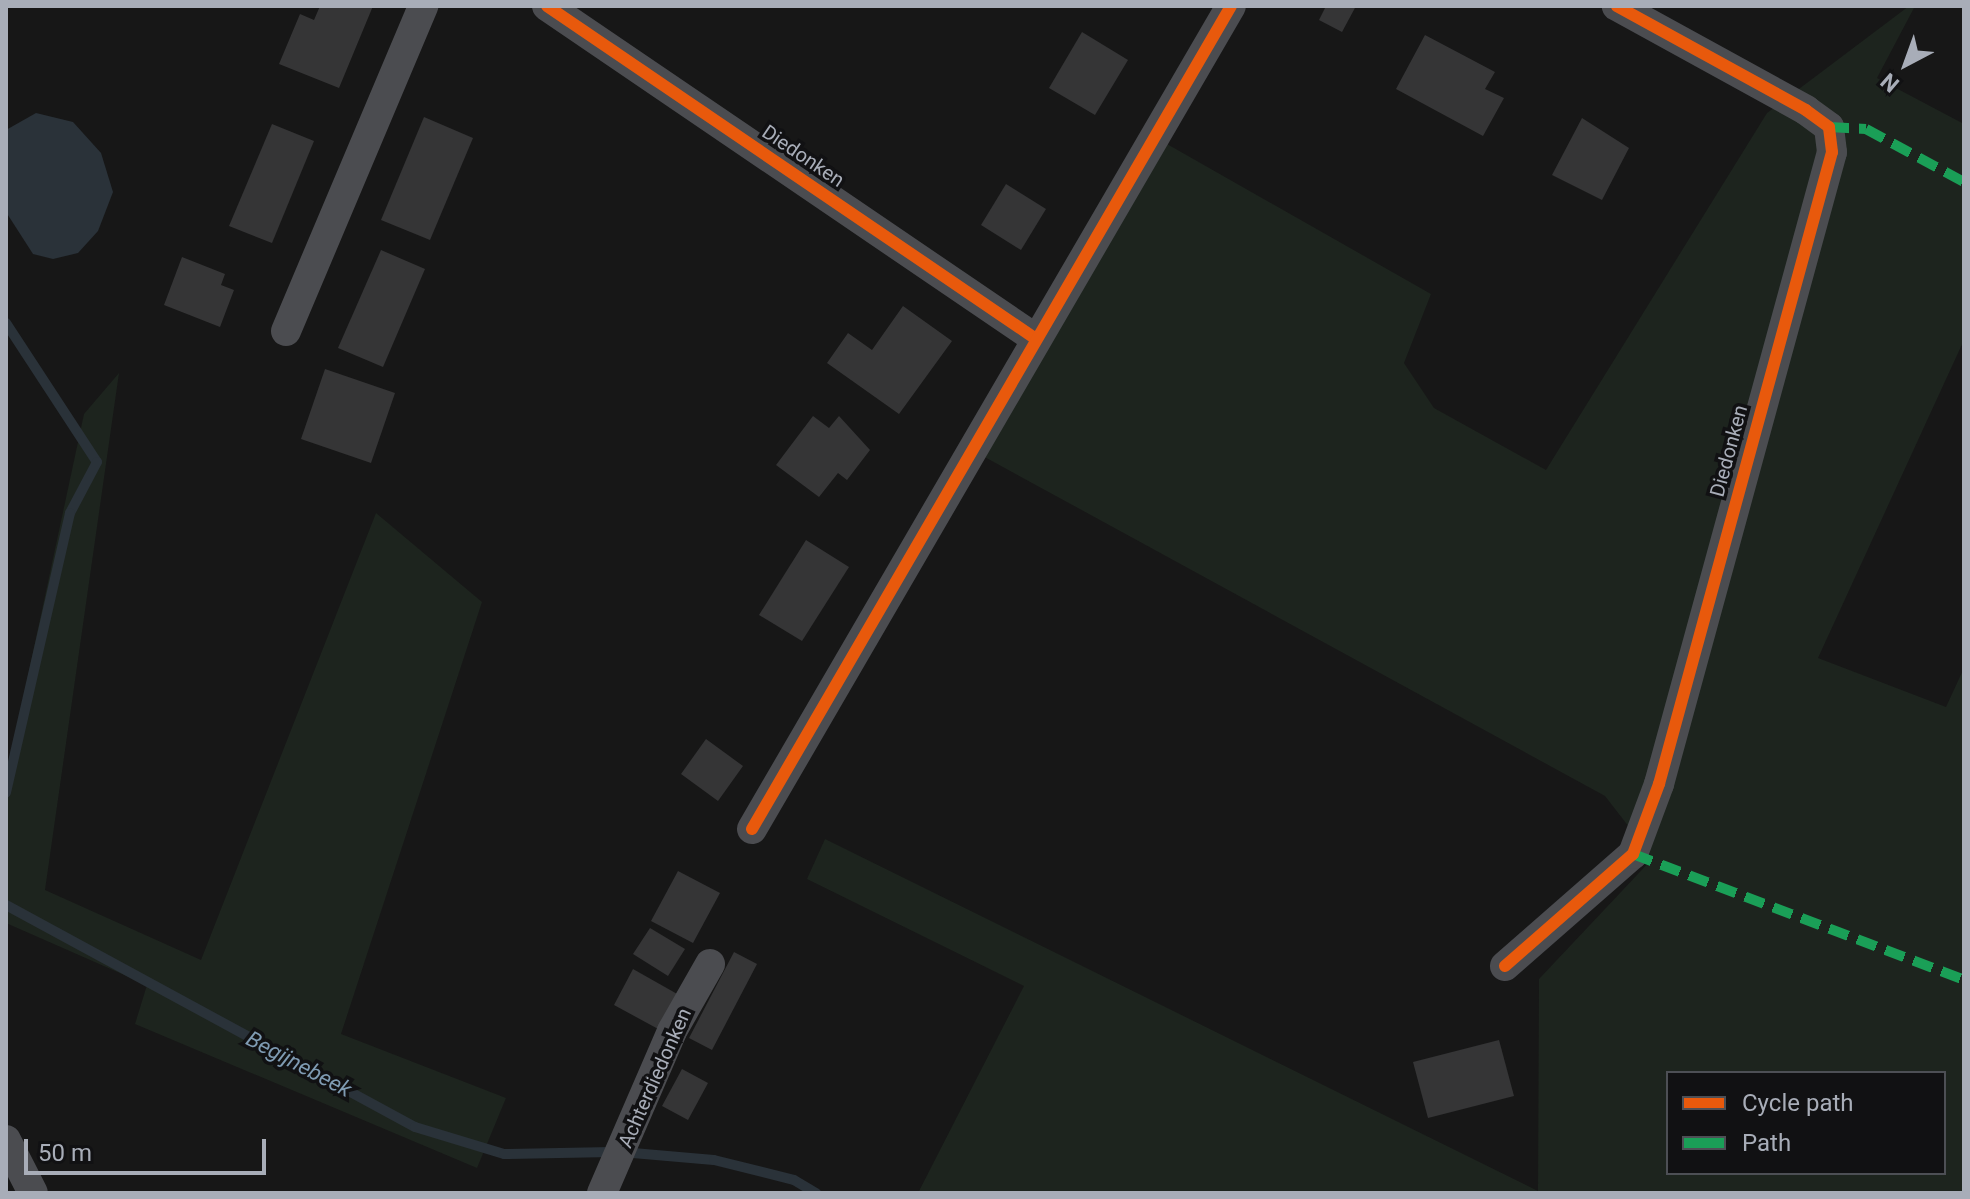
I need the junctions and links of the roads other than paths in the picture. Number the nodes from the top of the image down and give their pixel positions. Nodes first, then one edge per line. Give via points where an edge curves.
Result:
1 (423, 6) edge
2 (547, 6) edge
3 (1231, 6) edge
4 (1617, 6) edge
5 (286, 331) dead end
6 (1036, 339) junction
7 (752, 829) dead end
8 (710, 964) dead end
9 (1505, 966) dead end
10 (6, 1140) edge
11 (33, 1193) edge
12 (602, 1193) edge

1 - 5 street
2 - 6 street, Diedonken
3 - 6 street
4 - 9 street, Diedonken via 1806,110 1829,127 1832,152 1659,784 1633,854
6 - 7 street
8 - 12 street, Achterdiedonken via 672,1031
10 - 11 street

